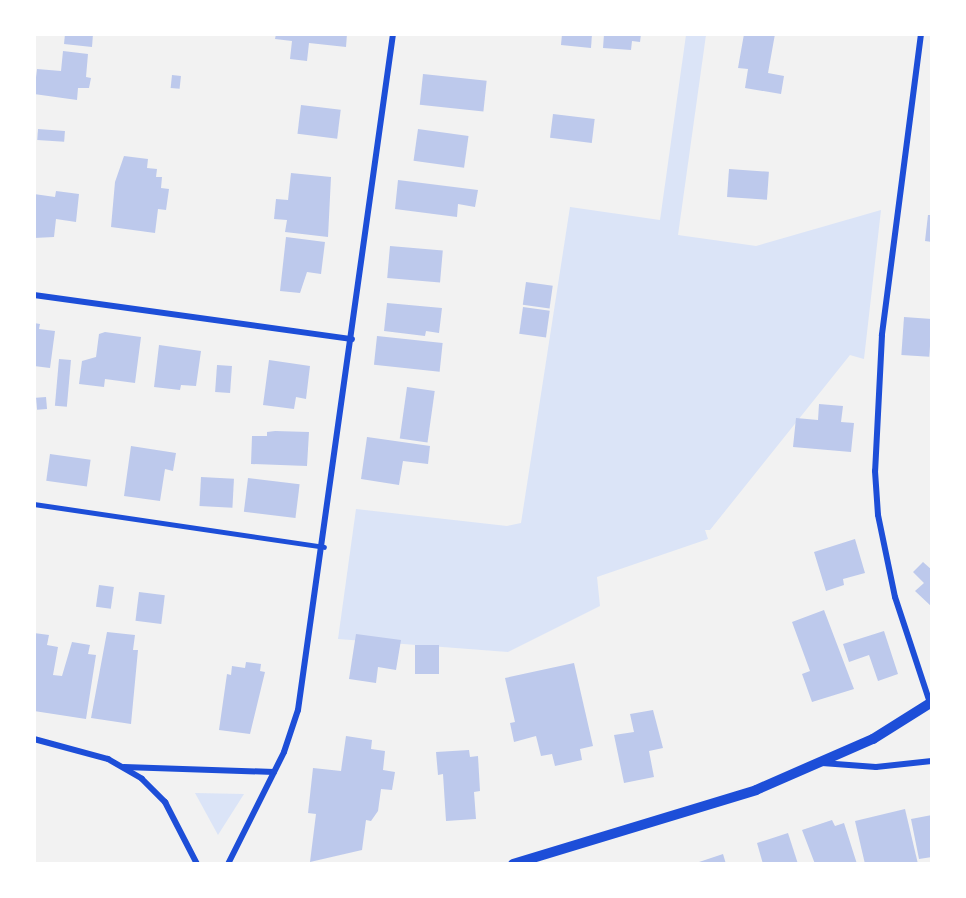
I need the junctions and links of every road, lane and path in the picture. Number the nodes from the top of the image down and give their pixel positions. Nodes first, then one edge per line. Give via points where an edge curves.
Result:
1 (393, 34) edge
2 (921, 34) edge
3 (34, 295) edge
4 (352, 339) junction
5 (34, 504) edge
6 (324, 547) junction
7 (931, 703) edge
8 (34, 739) edge
9 (932, 761) edge
10 (822, 763) junction
11 (124, 767) junction
12 (274, 772) junction
13 (197, 864) edge
14 (228, 864) edge
15 (513, 864) edge

1 - 4 street
2 - 7 street via 882,335 875,471 878,514 896,597
3 - 4 street
4 - 6 street
5 - 6 lane
6 - 12 street via 298,710
7 - 10 street via 891,729
8 - 11 street
9 - 10 street via 876,767
10 - 15 street via 680,815
11 - 12 street
11 - 13 street via 165,802
12 - 14 street

